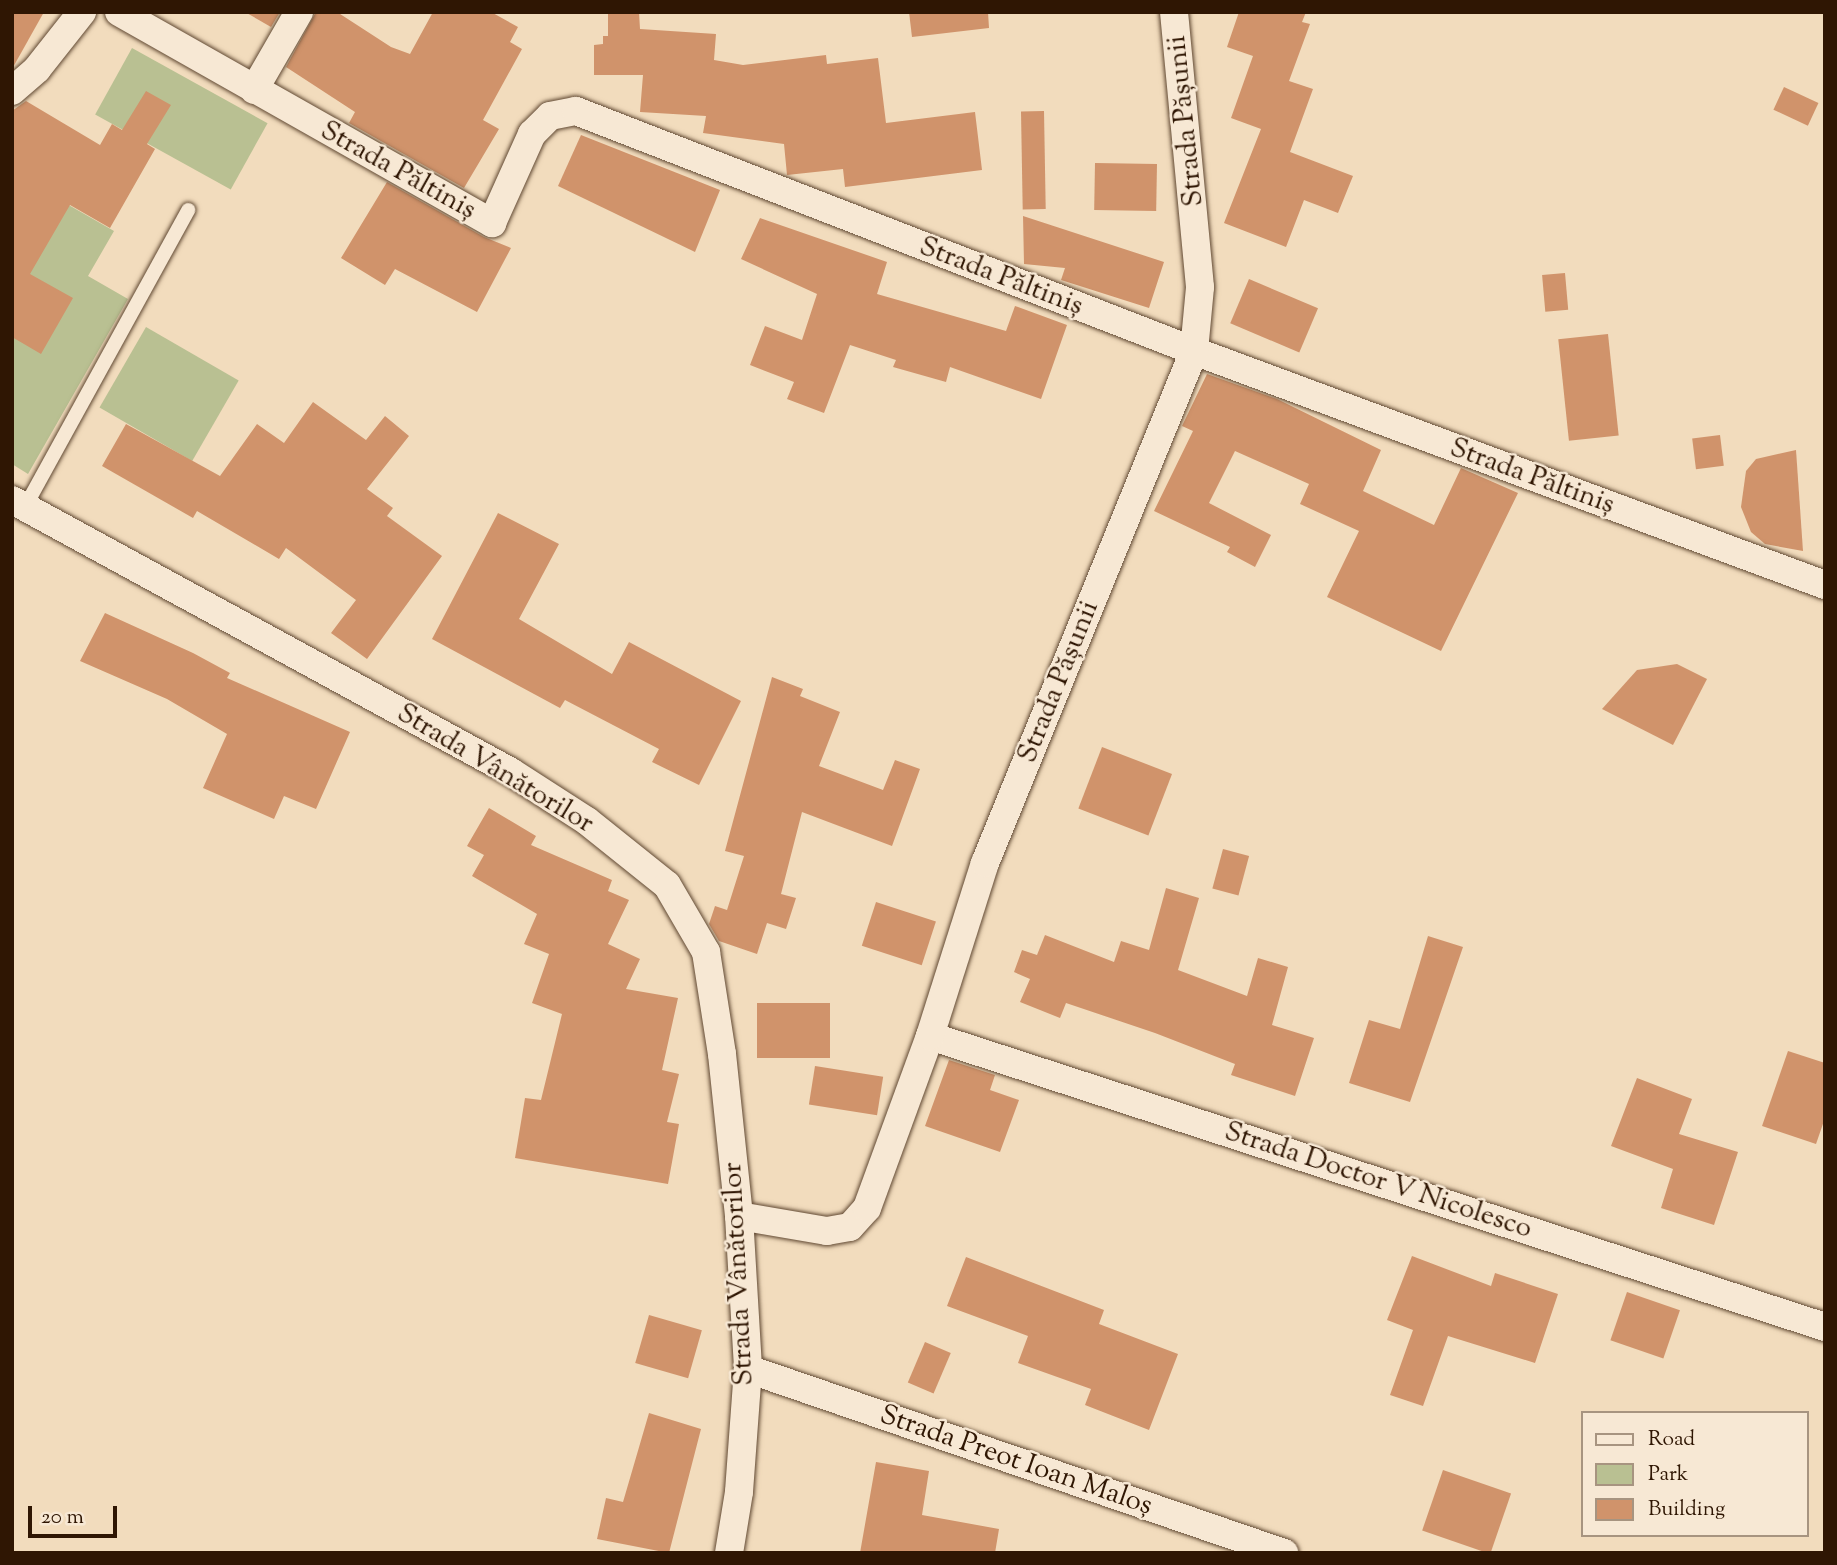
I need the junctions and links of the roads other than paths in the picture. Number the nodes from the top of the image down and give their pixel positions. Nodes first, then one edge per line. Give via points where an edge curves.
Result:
1 (82, 12) edge
2 (119, 12) edge
3 (299, 12) edge
4 (1174, 12) edge
5 (254, 90) junction
6 (12, 91) edge
7 (188, 210) dead end
8 (1194, 351) junction
9 (19, 504) edge
10 (1825, 585) edge
11 (930, 1036) junction
12 (739, 1216) junction
13 (1825, 1327) edge
14 (748, 1369) junction
15 (729, 1553) edge
16 (1284, 1553) edge

1 - 6 street via 37,69
2 - 5 street, Strada Păltiniș
3 - 5 street
4 - 8 street, Strada Pășunii via 1200,274
5 - 8 street, Strada Păltiniș via 492,223 532,134 550,116 576,110
7 - 9 lane
8 - 10 street, Strada Păltiniș
8 - 11 street, Strada Pășunii via 985,863
9 - 12 street, Strada Vânătorilor via 510,772 587,821 667,885 706,952
11 - 12 street, Strada Pășunii via 867,1208 850,1227 828,1231
11 - 13 street, Strada Doctor V Nicolesco
12 - 14 street, Strada Vânătorilor
14 - 15 street, Strada Vânătorilor via 739,1492
14 - 16 street, Strada Preot Ioan Maloș

